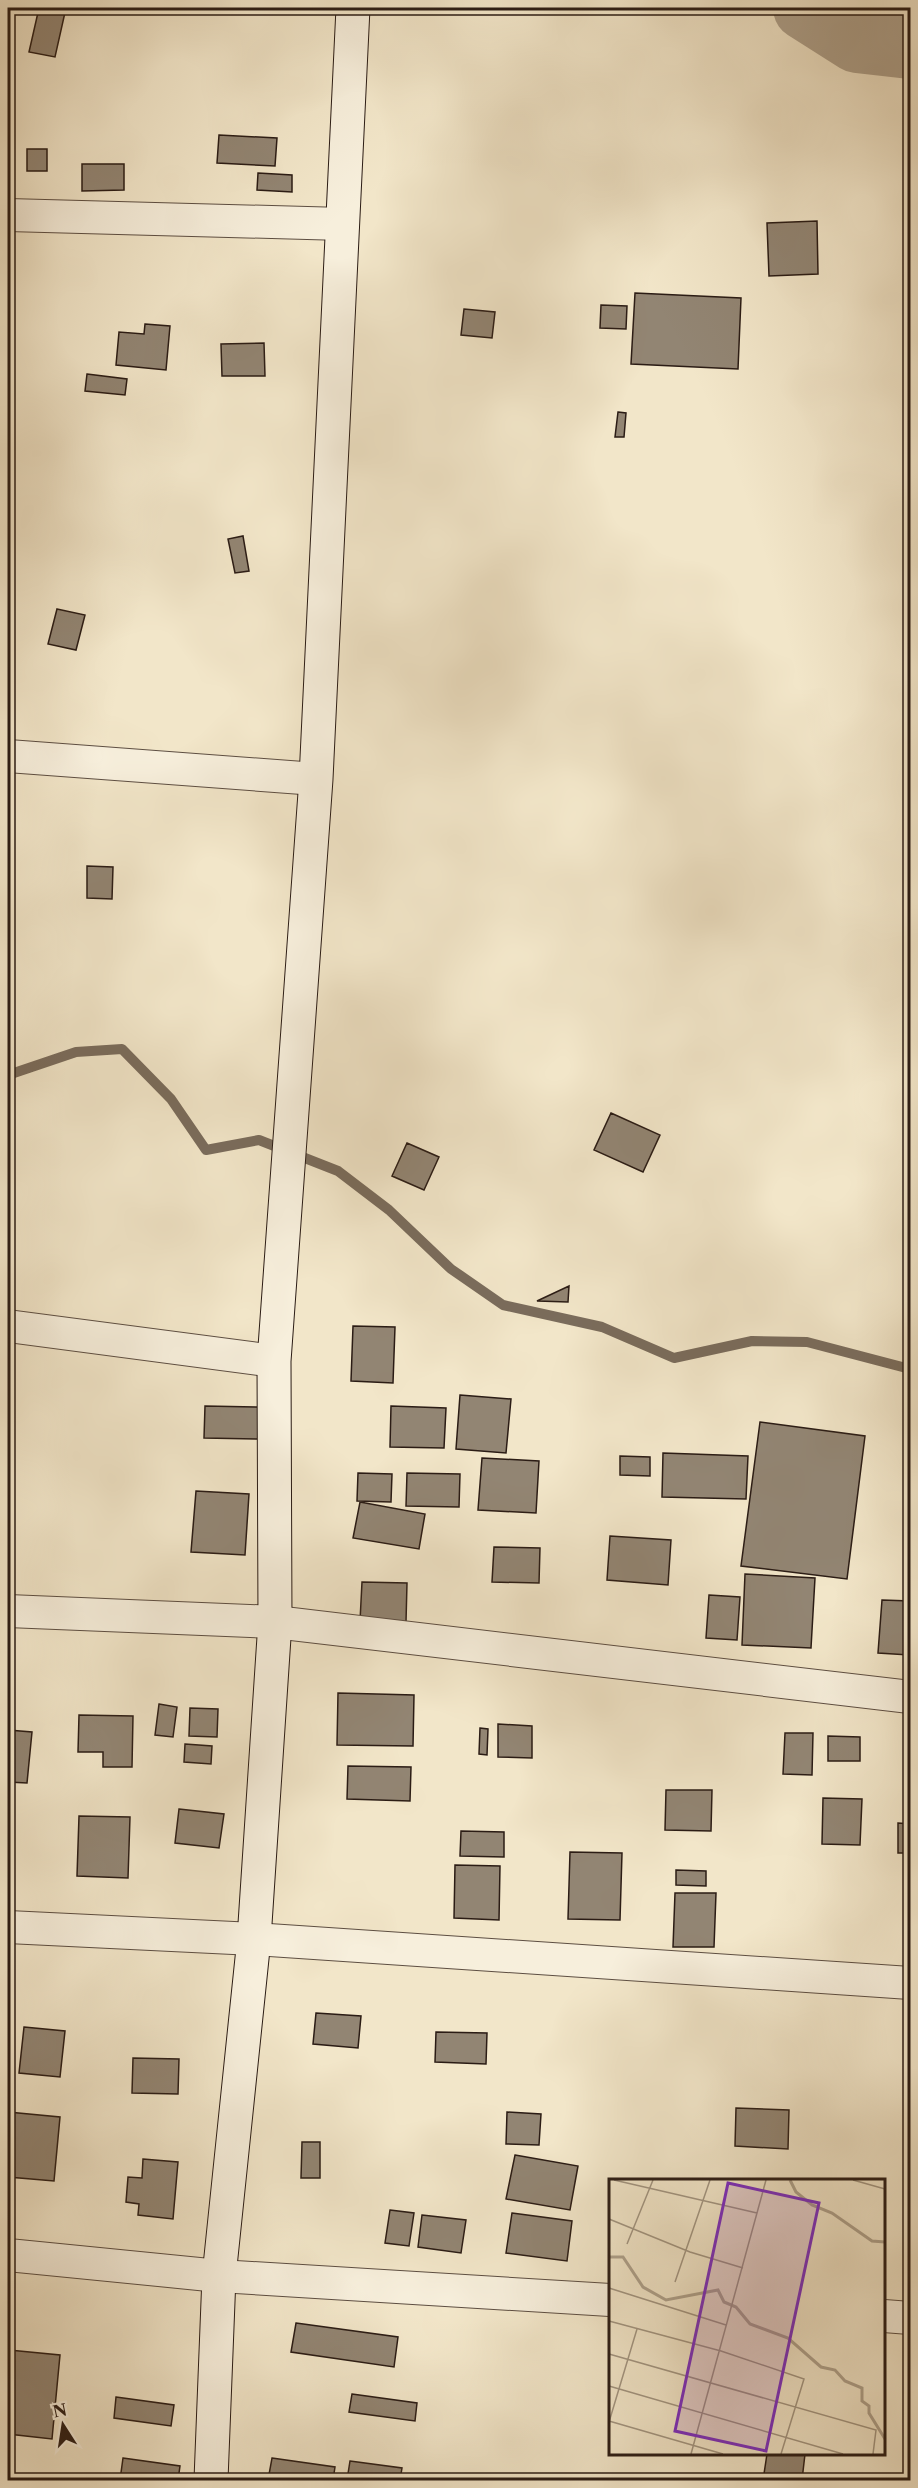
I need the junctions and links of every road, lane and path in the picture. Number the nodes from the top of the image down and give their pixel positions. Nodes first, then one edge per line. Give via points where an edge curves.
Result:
1 (353, 8) edge
2 (8, 215) edge
3 (343, 224) junction
4 (8, 756) edge
5 (316, 779) junction
6 (8, 1326) edge
7 (274, 1361) junction
8 (8, 1611) edge
9 (275, 1622) junction
10 (910, 1697) edge
11 (8, 1927) edge
12 (254, 1939) junction
13 (910, 1983) edge
14 (8, 2255) edge
15 (219, 2276) junction
16 (609, 2300) edge
17 (885, 2316) edge
18 (910, 2318) edge
19 (211, 2481) edge

1 - 3 street
2 - 3 street
3 - 5 street
4 - 5 street
5 - 7 street
6 - 7 street
7 - 9 street
8 - 9 street
9 - 10 street
9 - 12 street
11 - 12 street
12 - 13 street
12 - 15 street
14 - 15 street
15 - 16 street
15 - 19 street
17 - 18 street

